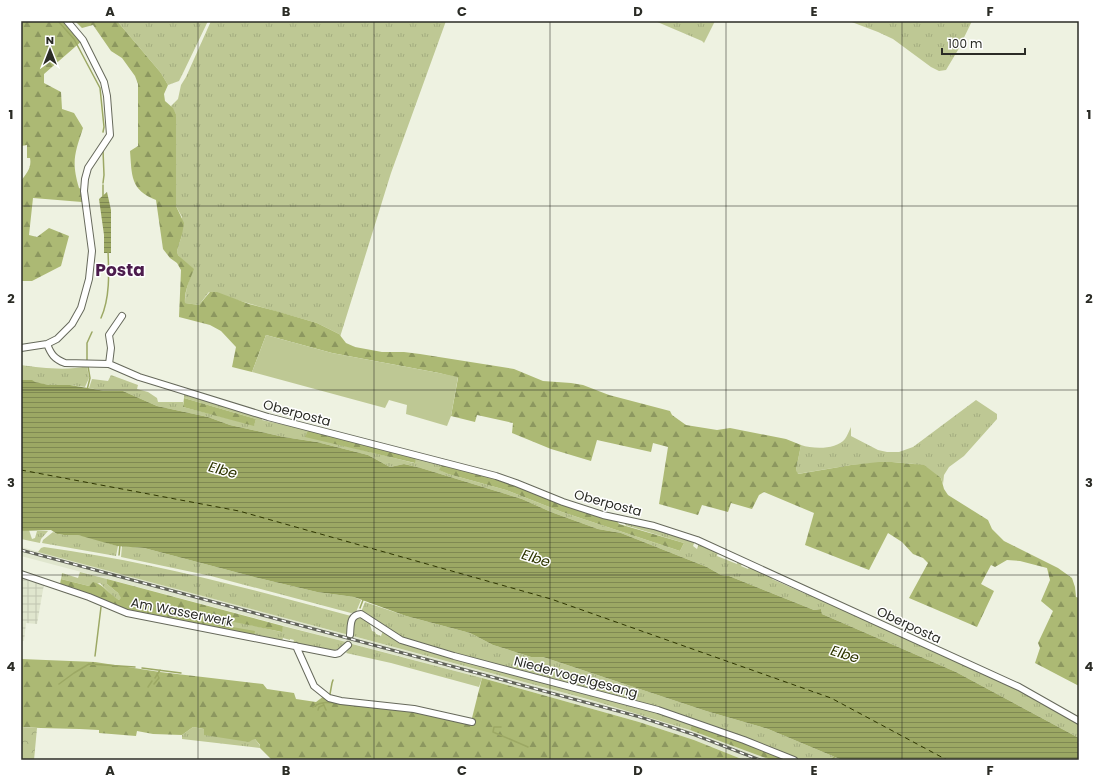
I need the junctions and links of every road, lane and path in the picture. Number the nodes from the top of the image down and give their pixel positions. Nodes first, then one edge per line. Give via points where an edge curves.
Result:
1 (67, 21) edge
2 (122, 316) dead end
3 (47, 344) junction
4 (21, 348) edge
5 (109, 364) junction
6 (21, 574) edge
7 (350, 635) dead end
8 (348, 645) dead end
9 (296, 646) junction
10 (1079, 721) edge
11 (472, 722) dead end
12 (794, 760) edge

1 - 3 street via 83,40 104,82 110,135 92,159 86,174 84,191 91,239 91,260 84,298 72,324 57,339
2 - 5 street via 112,329 109,339
3 - 4 street
3 - 5 street, Oberposta via 51,354 65,363
5 - 10 street, Oberposta via 162,384 261,415 496,476 603,516 654,526 697,540 1019,687
6 - 9 street, Am Wasserwerk via 127,613
7 - 12 street, Niedervogelgesang via 354,616 361,614 401,640 658,710
8 - 9 street, Am Wasserwerk via 335,654
9 - 11 street via 314,686 329,698 414,709

